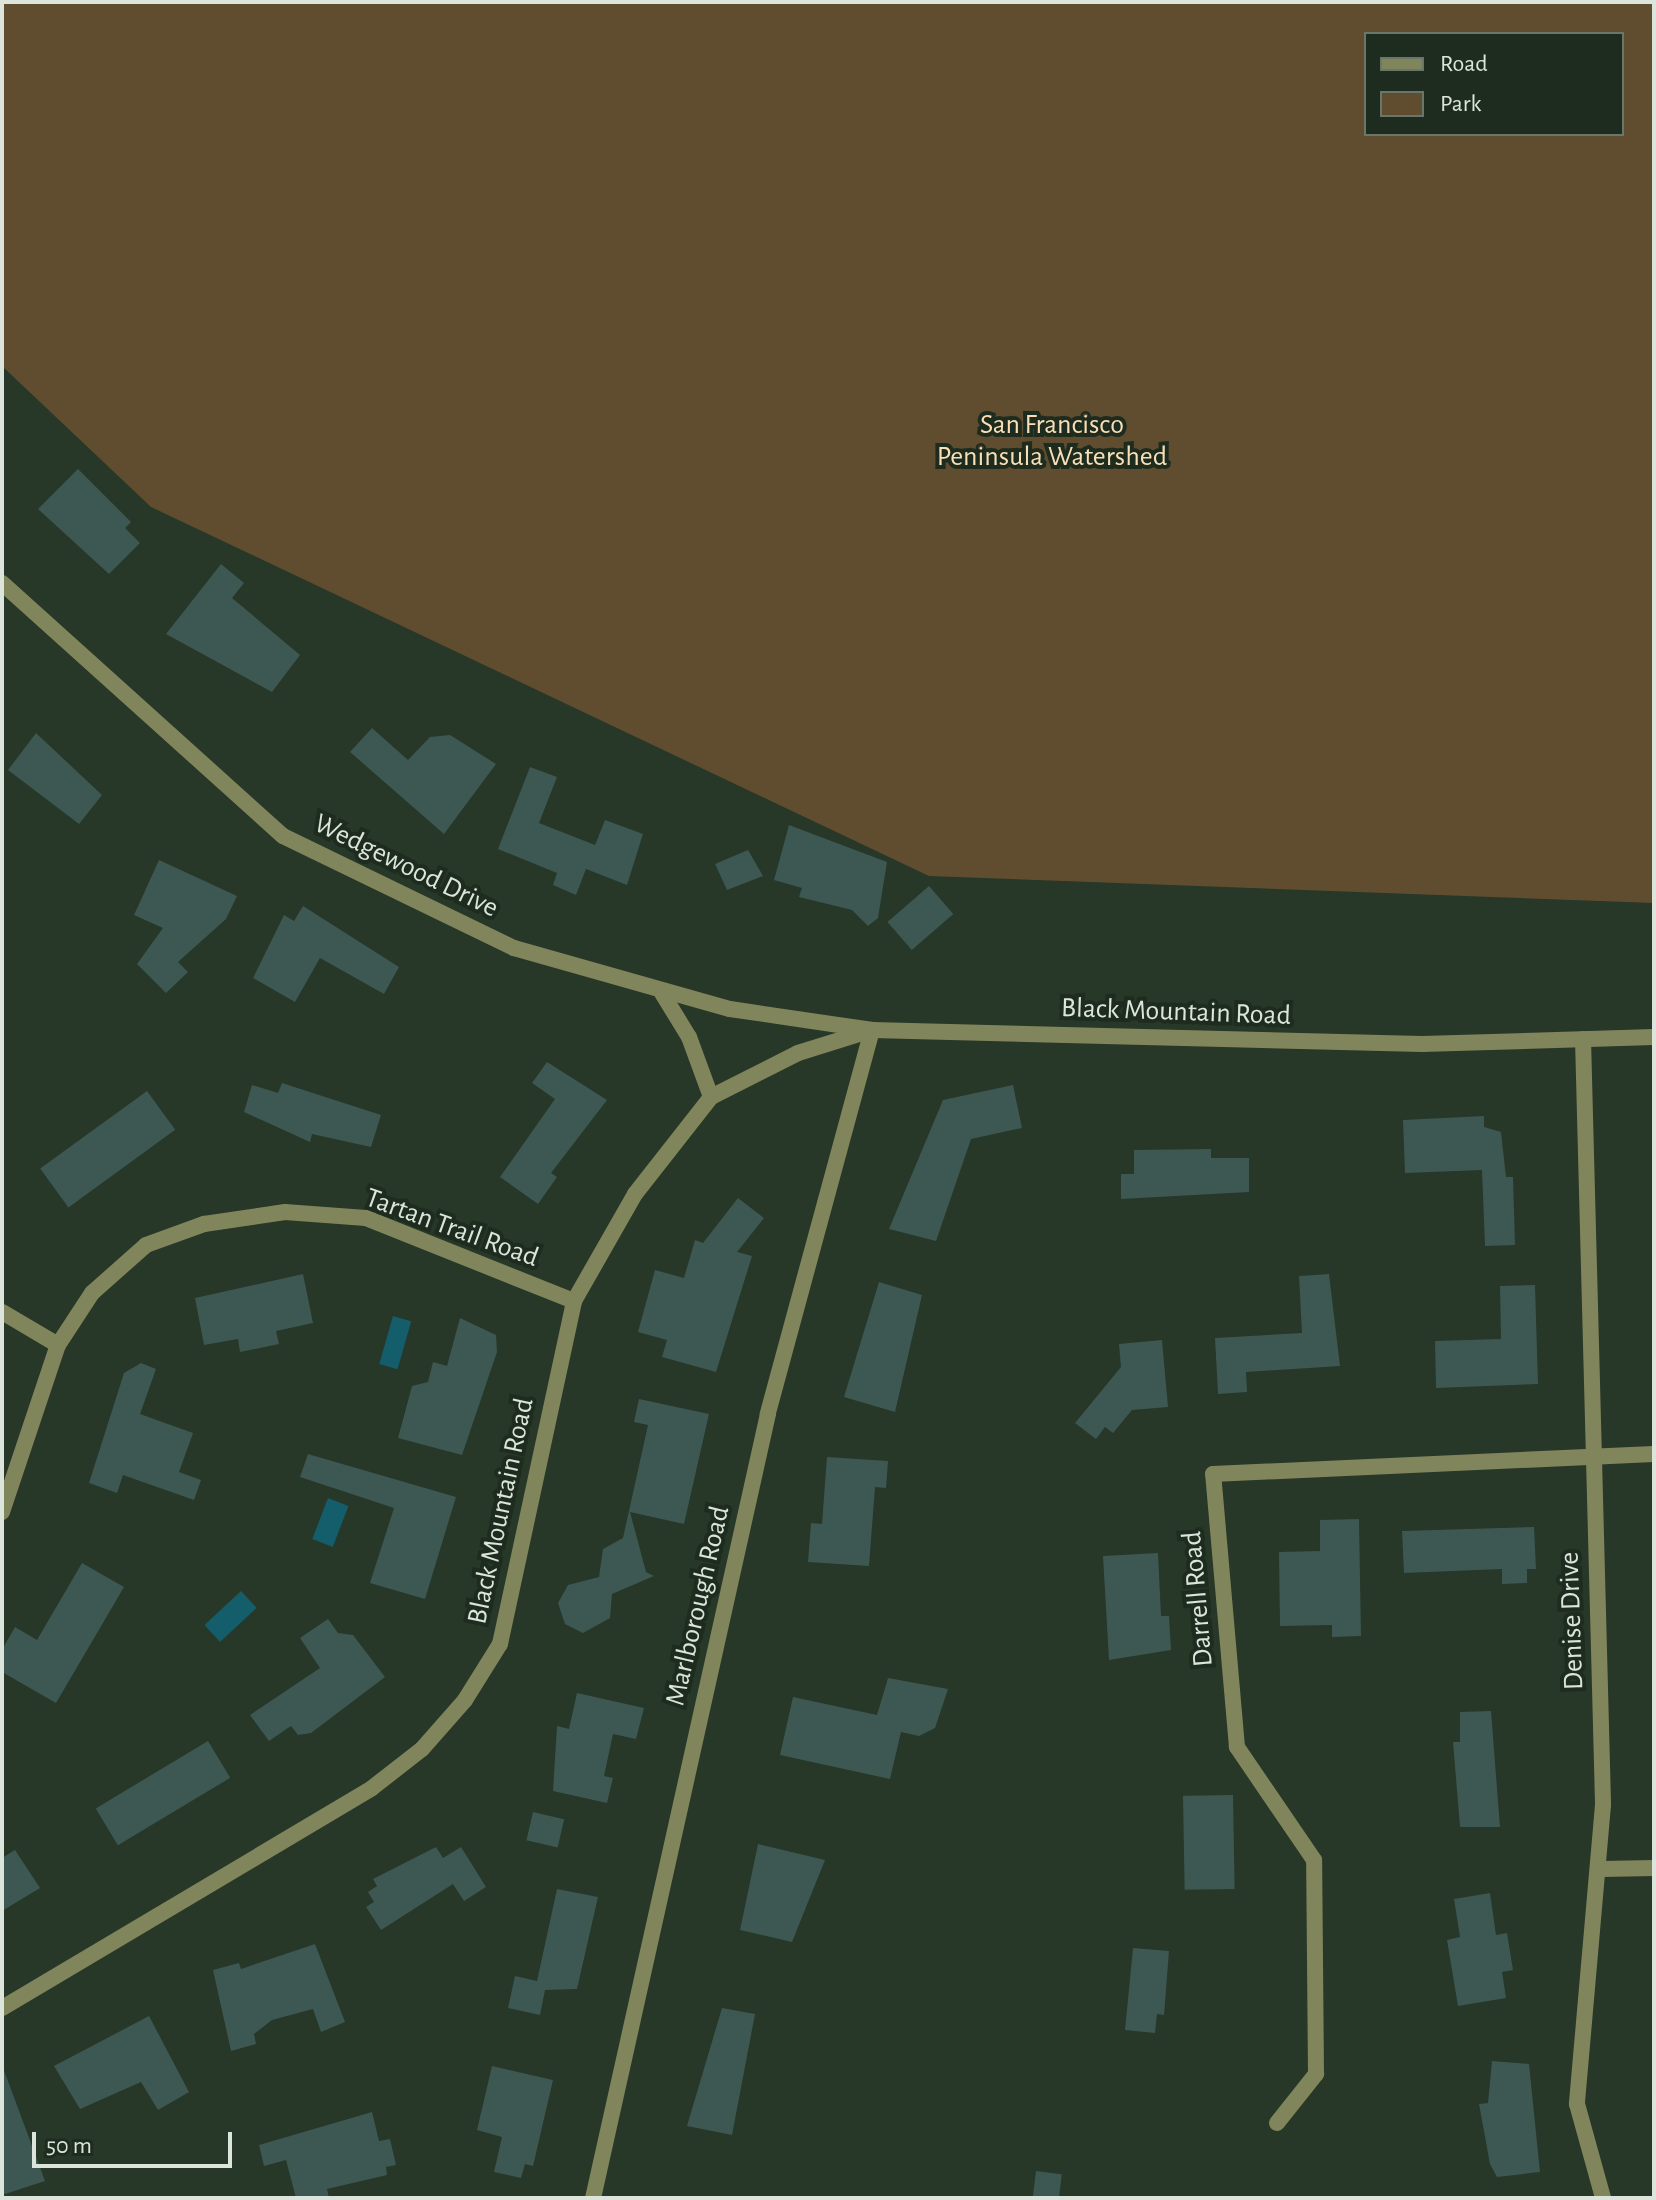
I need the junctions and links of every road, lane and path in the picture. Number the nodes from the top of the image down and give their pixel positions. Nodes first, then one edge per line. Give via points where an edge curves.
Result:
1 (2, 583) edge
2 (662, 993) junction
3 (872, 1030) junction
4 (1654, 1037) edge
5 (1583, 1039) junction
6 (711, 1097) junction
7 (574, 1301) junction
8 (2, 1312) edge
9 (58, 1345) junction
10 (1654, 1454) edge
11 (1593, 1455) junction
12 (2, 1512) edge
13 (1654, 1868) edge
14 (1602, 1869) junction
15 (2, 2008) edge
16 (1277, 2123) dead end
17 (593, 2198) edge
18 (1603, 2198) edge

1 - 2 street, Wedgewood Drive via 283,836 514,948
2 - 3 street, Wedgewood Drive
2 - 6 street via 689,1037
3 - 5 street, Black Mountain Road via 1422,1044
3 - 6 street, Black Mountain Road via 798,1053
3 - 17 street, Marlborough Road via 768,1414
4 - 5 street, Black Mountain Road
5 - 11 street, Denise Drive
6 - 7 street, Black Mountain Road via 635,1194
7 - 9 street, Tartan Trail Road via 366,1218 285,1212 204,1224 146,1245 92,1293
7 - 15 street, Black Mountain Road via 500,1644 465,1700 422,1749 372,1788
8 - 9 street
9 - 12 street, Tartan Trail Road
10 - 11 street, Darrell Road
11 - 14 street, Denise Drive
11 - 16 street, Darrell Road via 1213,1474 1237,1747 1314,1860 1316,2074
13 - 14 street
14 - 18 street, Denise Drive via 1577,2104

